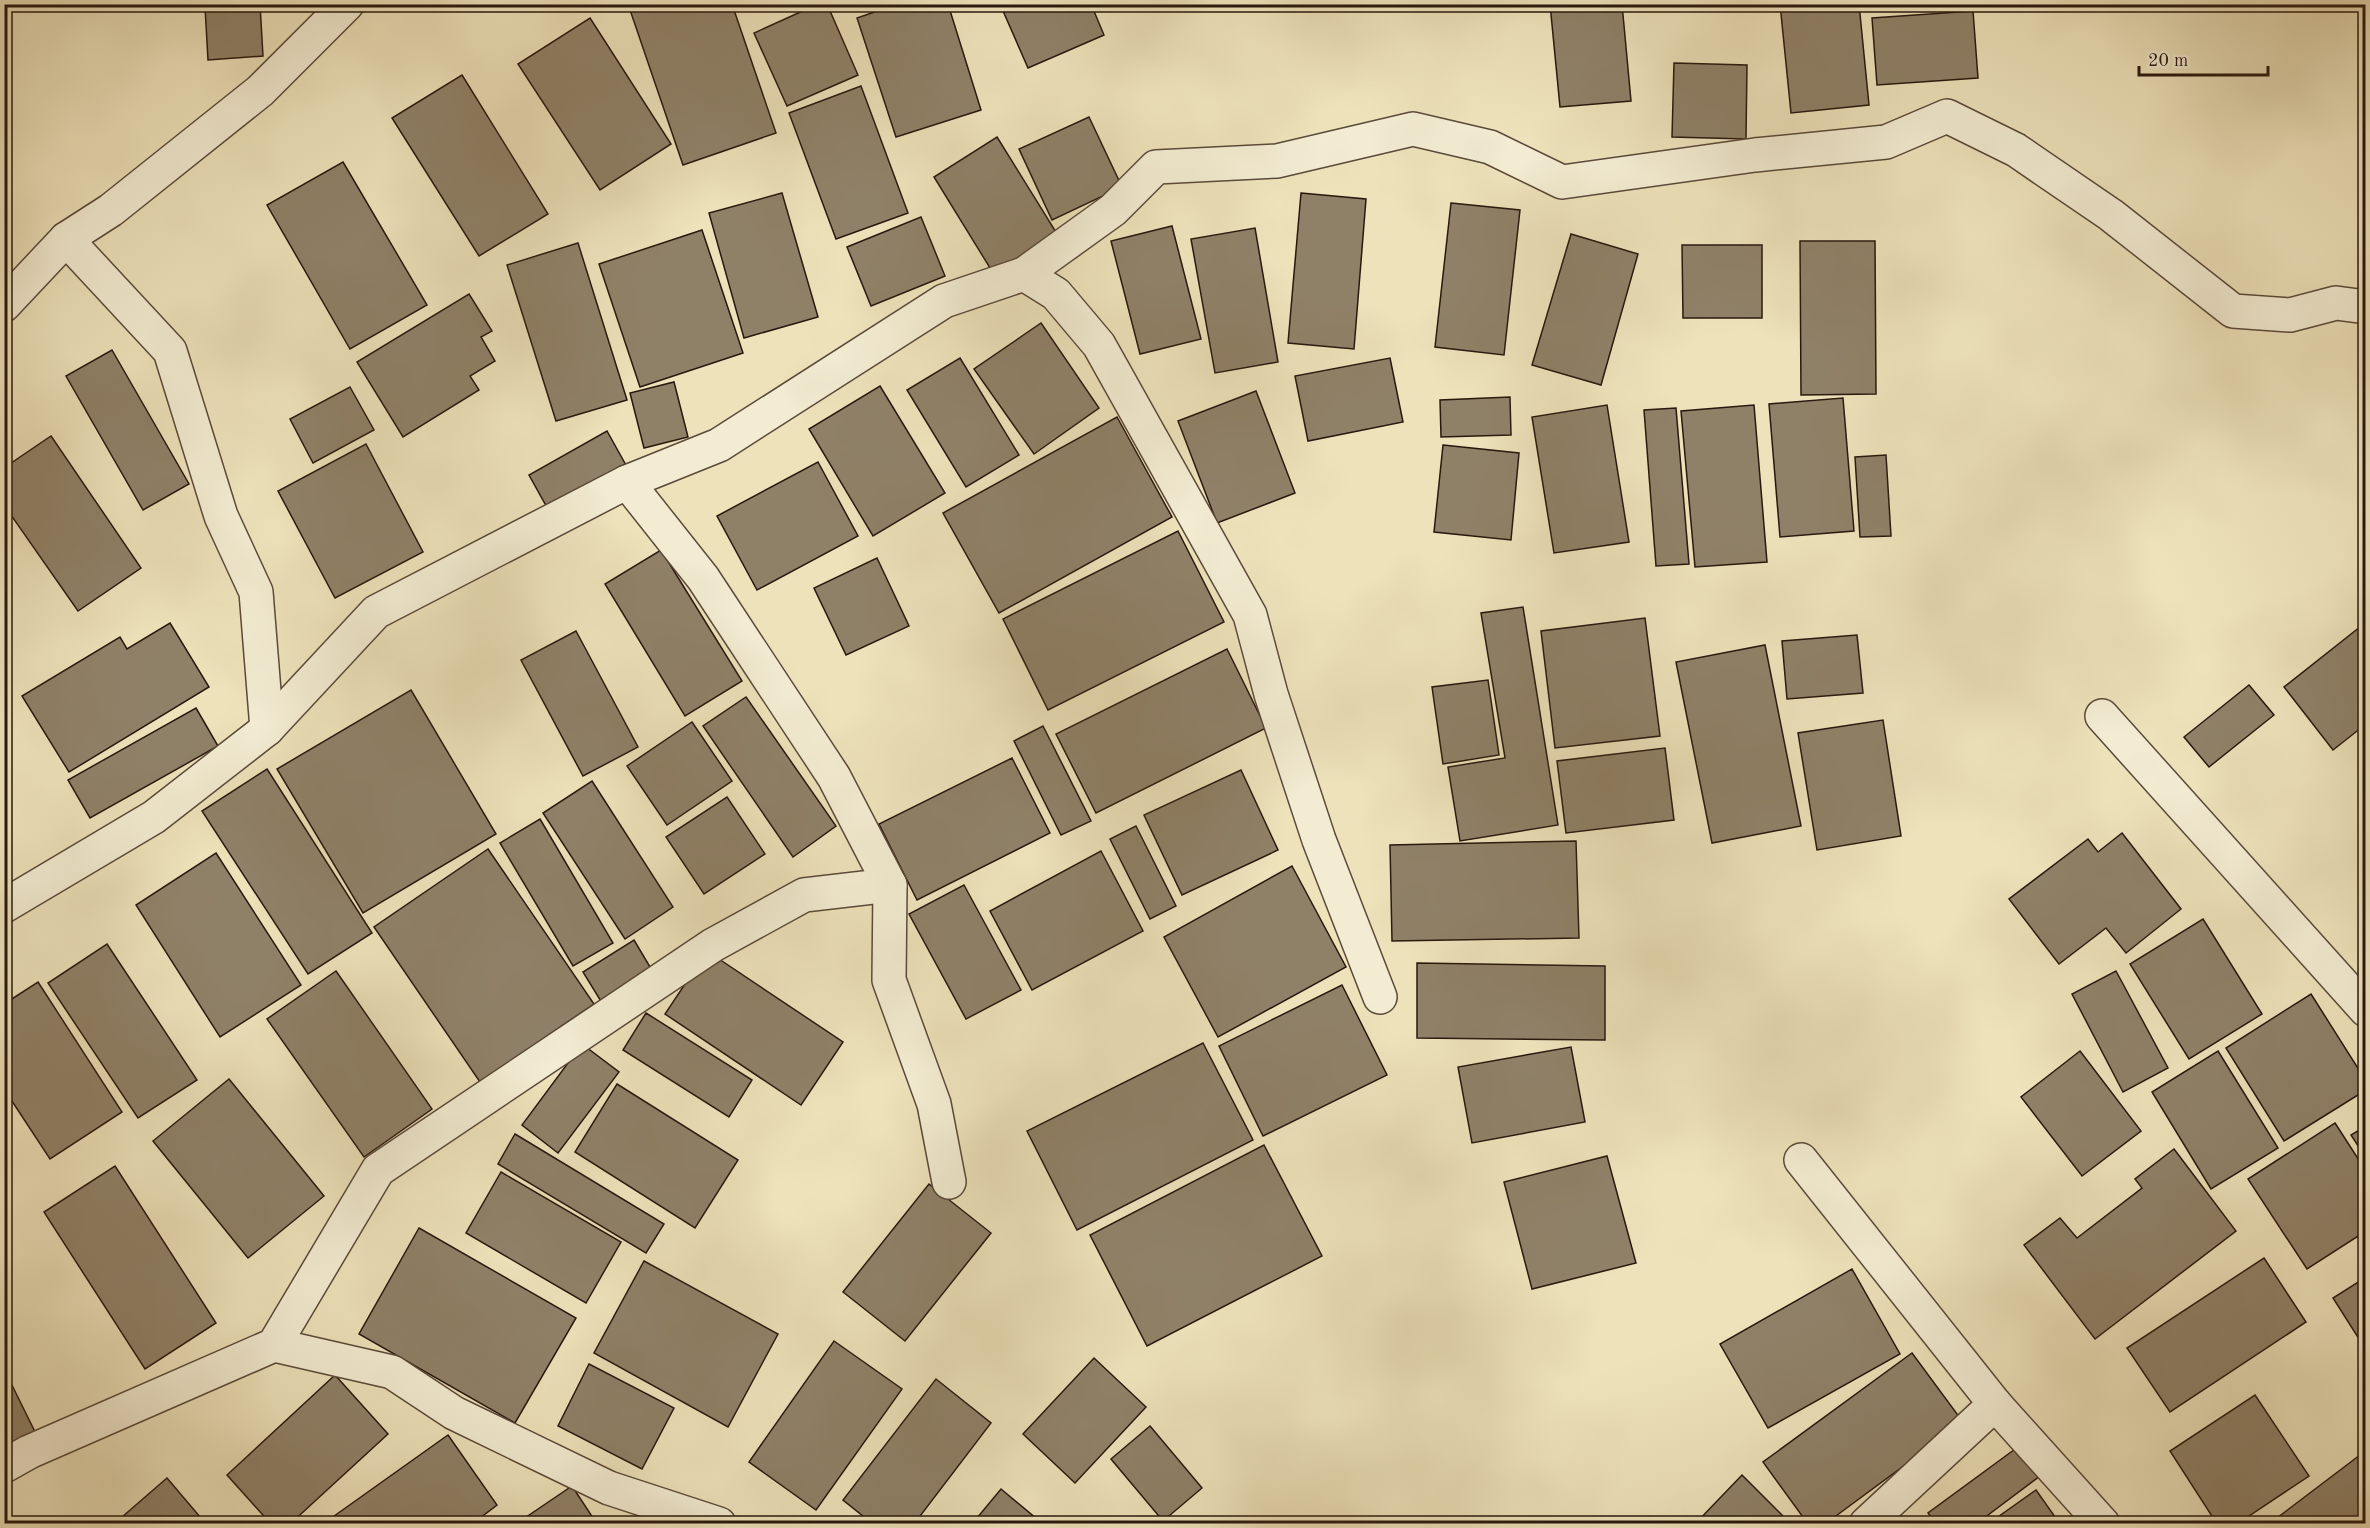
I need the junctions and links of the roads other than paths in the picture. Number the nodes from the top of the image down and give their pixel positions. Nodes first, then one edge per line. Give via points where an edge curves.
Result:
1 (347, 4) edge
2 (66, 239) junction
3 (1024, 274) junction
4 (4, 305) edge
5 (2366, 306) edge
6 (627, 482) junction
7 (2102, 716) dead end
8 (267, 729) junction
9 (890, 885) junction
10 (4, 906) edge
11 (1380, 997) dead end
12 (2366, 1010) edge
13 (1801, 1160) dead end
14 (950, 1182) dead end
15 (274, 1345) junction
16 (1995, 1404) junction
17 (4, 1466) edge
18 (719, 1524) edge
19 (1866, 1524) edge
20 (2103, 1524) edge

1 - 2 street via 260,91 111,210
2 - 4 street
2 - 8 street via 170,351 221,516 256,592
3 - 5 street via 1113,210 1156,167 1277,161 1413,129 1490,147 1562,182 1755,155 1886,142 1947,116 2016,150 2111,215 2233,311 2290,315 2336,303
3 - 6 street via 944,301 719,445
3 - 11 street via 1056,294 1099,345 1250,615 1271,694 1319,840
6 - 8 street via 376,612
6 - 9 street via 703,578 827,767
7 - 12 street
8 - 10 street via 154,817
9 - 14 street via 889,980 934,1104
9 - 15 street via 804,896 713,945 378,1170
13 - 16 street
15 - 17 street
15 - 18 street via 392,1372 453,1413 609,1488
16 - 19 street
16 - 20 street

